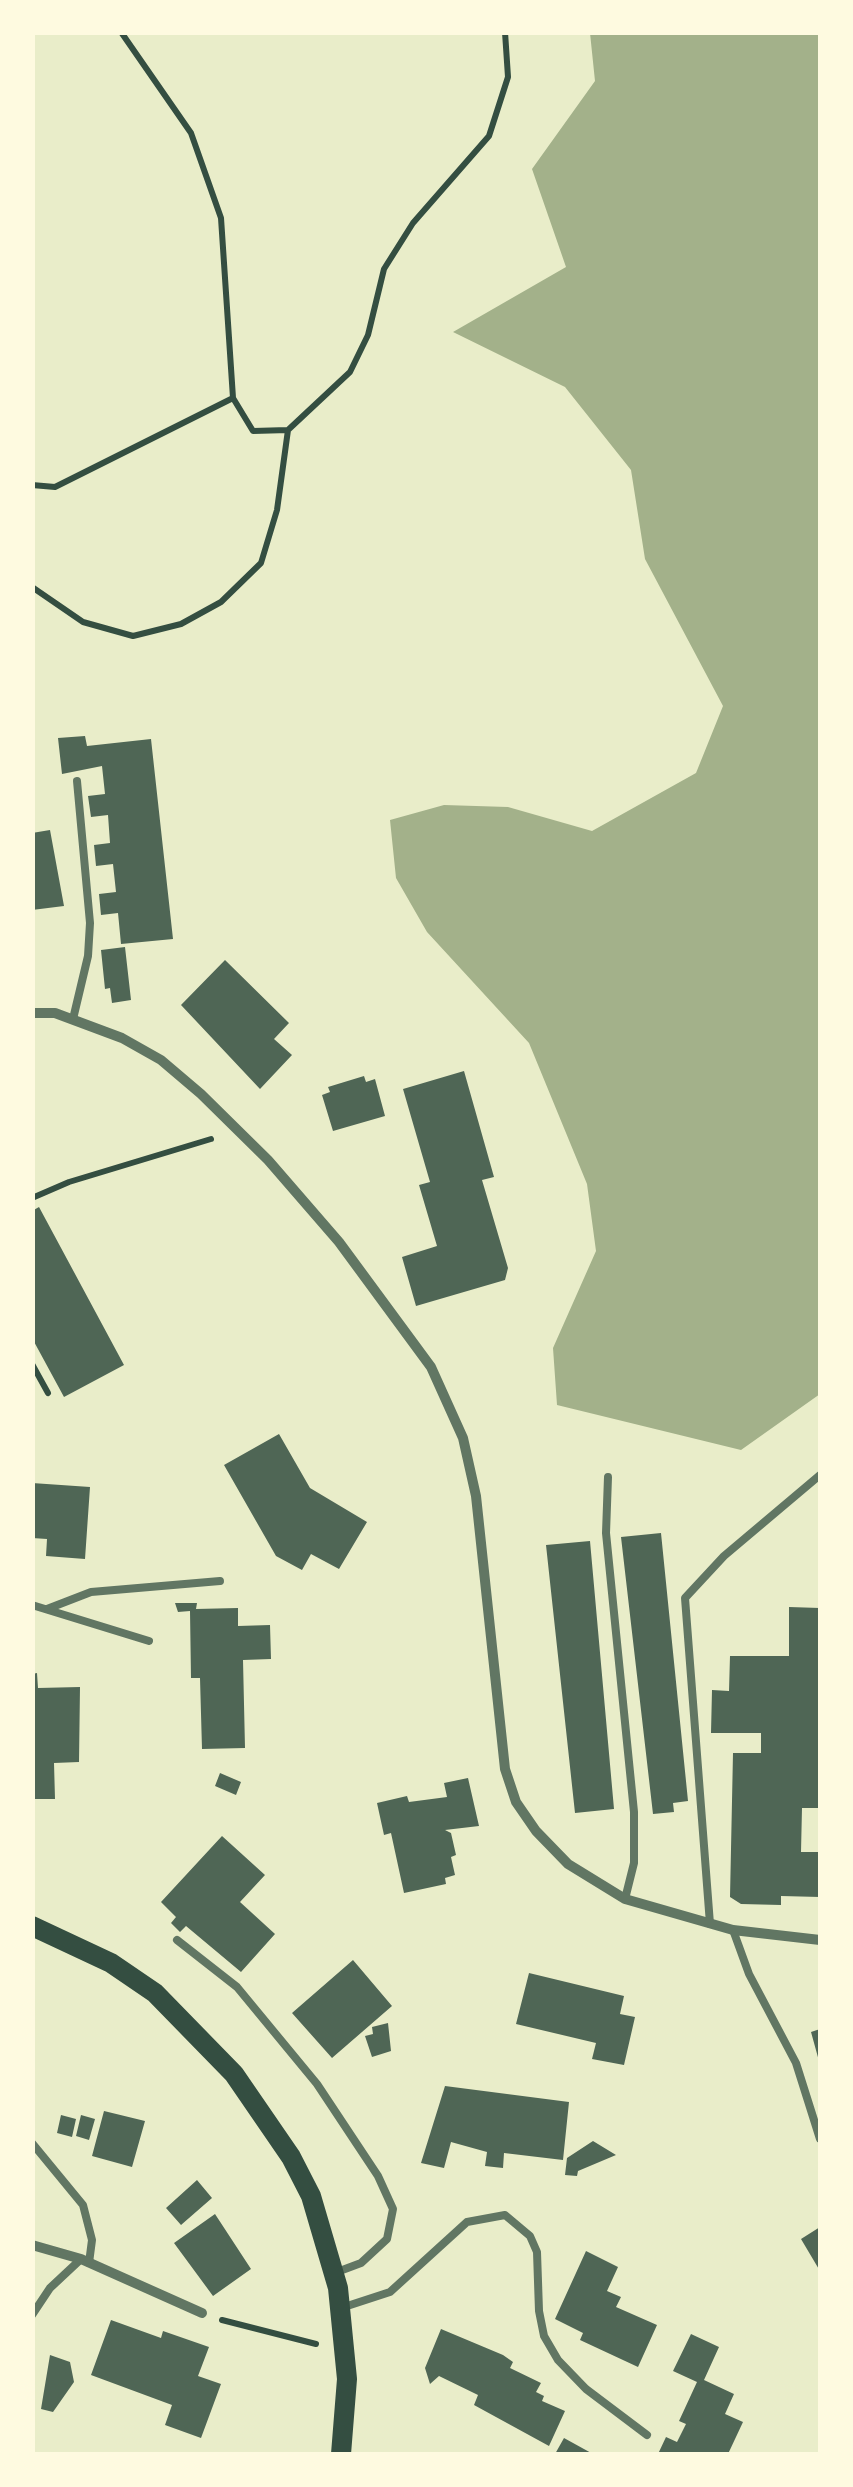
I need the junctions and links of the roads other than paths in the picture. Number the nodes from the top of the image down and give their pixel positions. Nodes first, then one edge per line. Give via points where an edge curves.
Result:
1 (77, 781) dead end
2 (32, 1013) edge
3 (74, 1018) junction
4 (820, 1475) edge
5 (608, 1477) dead end
6 (220, 1581) dead end
7 (32, 1605) edge
8 (47, 1609) junction
9 (149, 1641) dead end
10 (624, 1898) junction
11 (710, 1925) junction
12 (32, 1926) edge
13 (733, 1930) junction
14 (177, 1940) dead end
15 (820, 1940) edge
16 (820, 2140) edge
17 (32, 2142) edge
18 (32, 2245) edge
19 (85, 2261) junction
20 (334, 2273) junction
21 (341, 2308) junction
22 (202, 2313) road end
23 (32, 2315) edge
24 (647, 2435) dead end
25 (340, 2454) edge

1 - 3 lane via 90,923
2 - 3 street
3 - 10 street via 161,1060 234,1126 340,1242 411,1334 463,1438 476,1496 498,1724 516,1802 568,1864
4 - 11 lane via 685,1598
5 - 10 lane via 606,1533 634,1812 634,1864
6 - 8 lane via 90,1592
7 - 8 lane
8 - 9 lane
10 - 11 street
11 - 13 street
12 - 20 main road via 111,1963 156,1993 208,2044 291,2157 311,2196
13 - 15 street
13 - 16 lane via 748,1974 796,2063
14 - 20 lane via 249,2002 317,2084 378,2176 393,2209 387,2240
17 - 19 lane via 82,2205 92,2240
18 - 19 street
19 - 22 street
19 - 23 lane via 50,2288
20 - 21 main road
21 - 24 lane via 390,2292 467,2222 505,2215 530,2236 537,2252 542,2324 558,2360
21 - 25 main road via 346,2346

